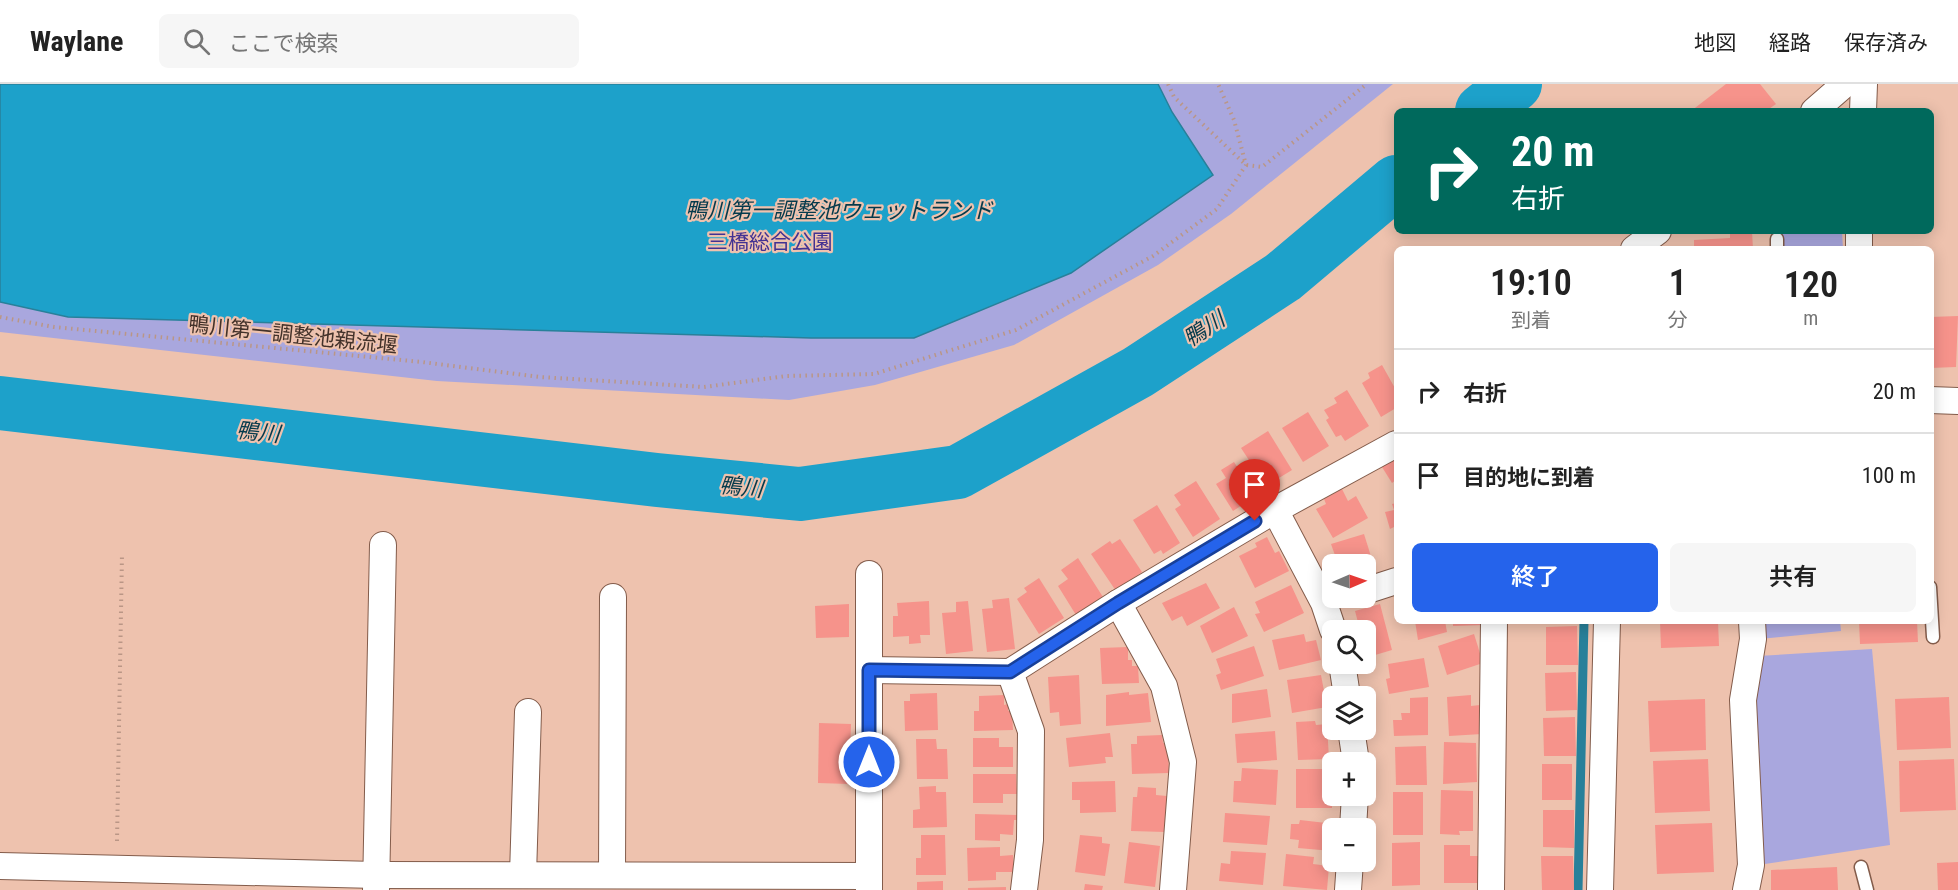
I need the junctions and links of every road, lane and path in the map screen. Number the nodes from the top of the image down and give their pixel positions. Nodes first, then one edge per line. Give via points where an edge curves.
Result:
1 (1168, 84) edge
2 (1218, 84) edge
3 (1366, 84) edge
4 (1845, 84) edge
5 (1864, 84) edge
6 (1817, 108) edge
7 (1863, 108) edge
8 (1246, 165) junction
9 (1654, 234) edge
10 (1638, 246) edge
11 (0, 317) edge
12 (1934, 400) edge
13 (1958, 401) edge
14 (1394, 445) edge
15 (1275, 510) junction
16 (383, 545) dead end
17 (122, 554) dead end
18 (869, 574) dead end
19 (1322, 580) edge
20 (1394, 582) edge
21 (1376, 587) edge
22 (613, 597) dead end
23 (1118, 603) junction
24 (1494, 624) edge
25 (1606, 624) edge
26 (1752, 624) edge
27 (1932, 624) edge
28 (1933, 637) dead end
29 (869, 670) junction
30 (1010, 672) junction
31 (528, 712) dead end
32 (0, 866) edge
33 (1861, 867) dead end
34 (117, 869) junction
35 (1349, 872) edge
36 (523, 875) junction
37 (612, 875) junction
38 (376, 883) edge
39 (869, 883) edge
40 (1024, 890) edge
41 (1173, 890) edge
42 (1348, 890) edge
43 (1491, 890) edge
44 (1600, 890) edge
45 (1746, 890) edge
46 (1867, 890) edge

1 - 8 path via 1174,97
2 - 8 path via 1234,120
3 - 8 path via 1262,167
4 - 6 street
5 - 7 street
8 - 11 path, 鴨川第一調整池親流堰 via 1217,209 1154,255 1016,330 874,374 786,376 704,387 540,377 54,327
9 - 10 street
12 - 13 street
14 - 15 street
15 - 19 street
15 - 23 street
16 - 38 street
17 - 34 path
18 - 29 street
20 - 21 street
22 - 37 street
23 - 30 street
23 - 41 street via 1164,686 1183,762
24 - 43 street
25 - 44 street
26 - 45 street via 1743,700 1750,865
27 - 28 lane
29 - 30 street
29 - 39 street
30 - 40 street via 1031,731 1030,840
31 - 36 street
32 - 34 street
33 - 46 lane
34 - 38 street
35 - 42 street
36 - 37 street
36 - 38 street
37 - 39 street

